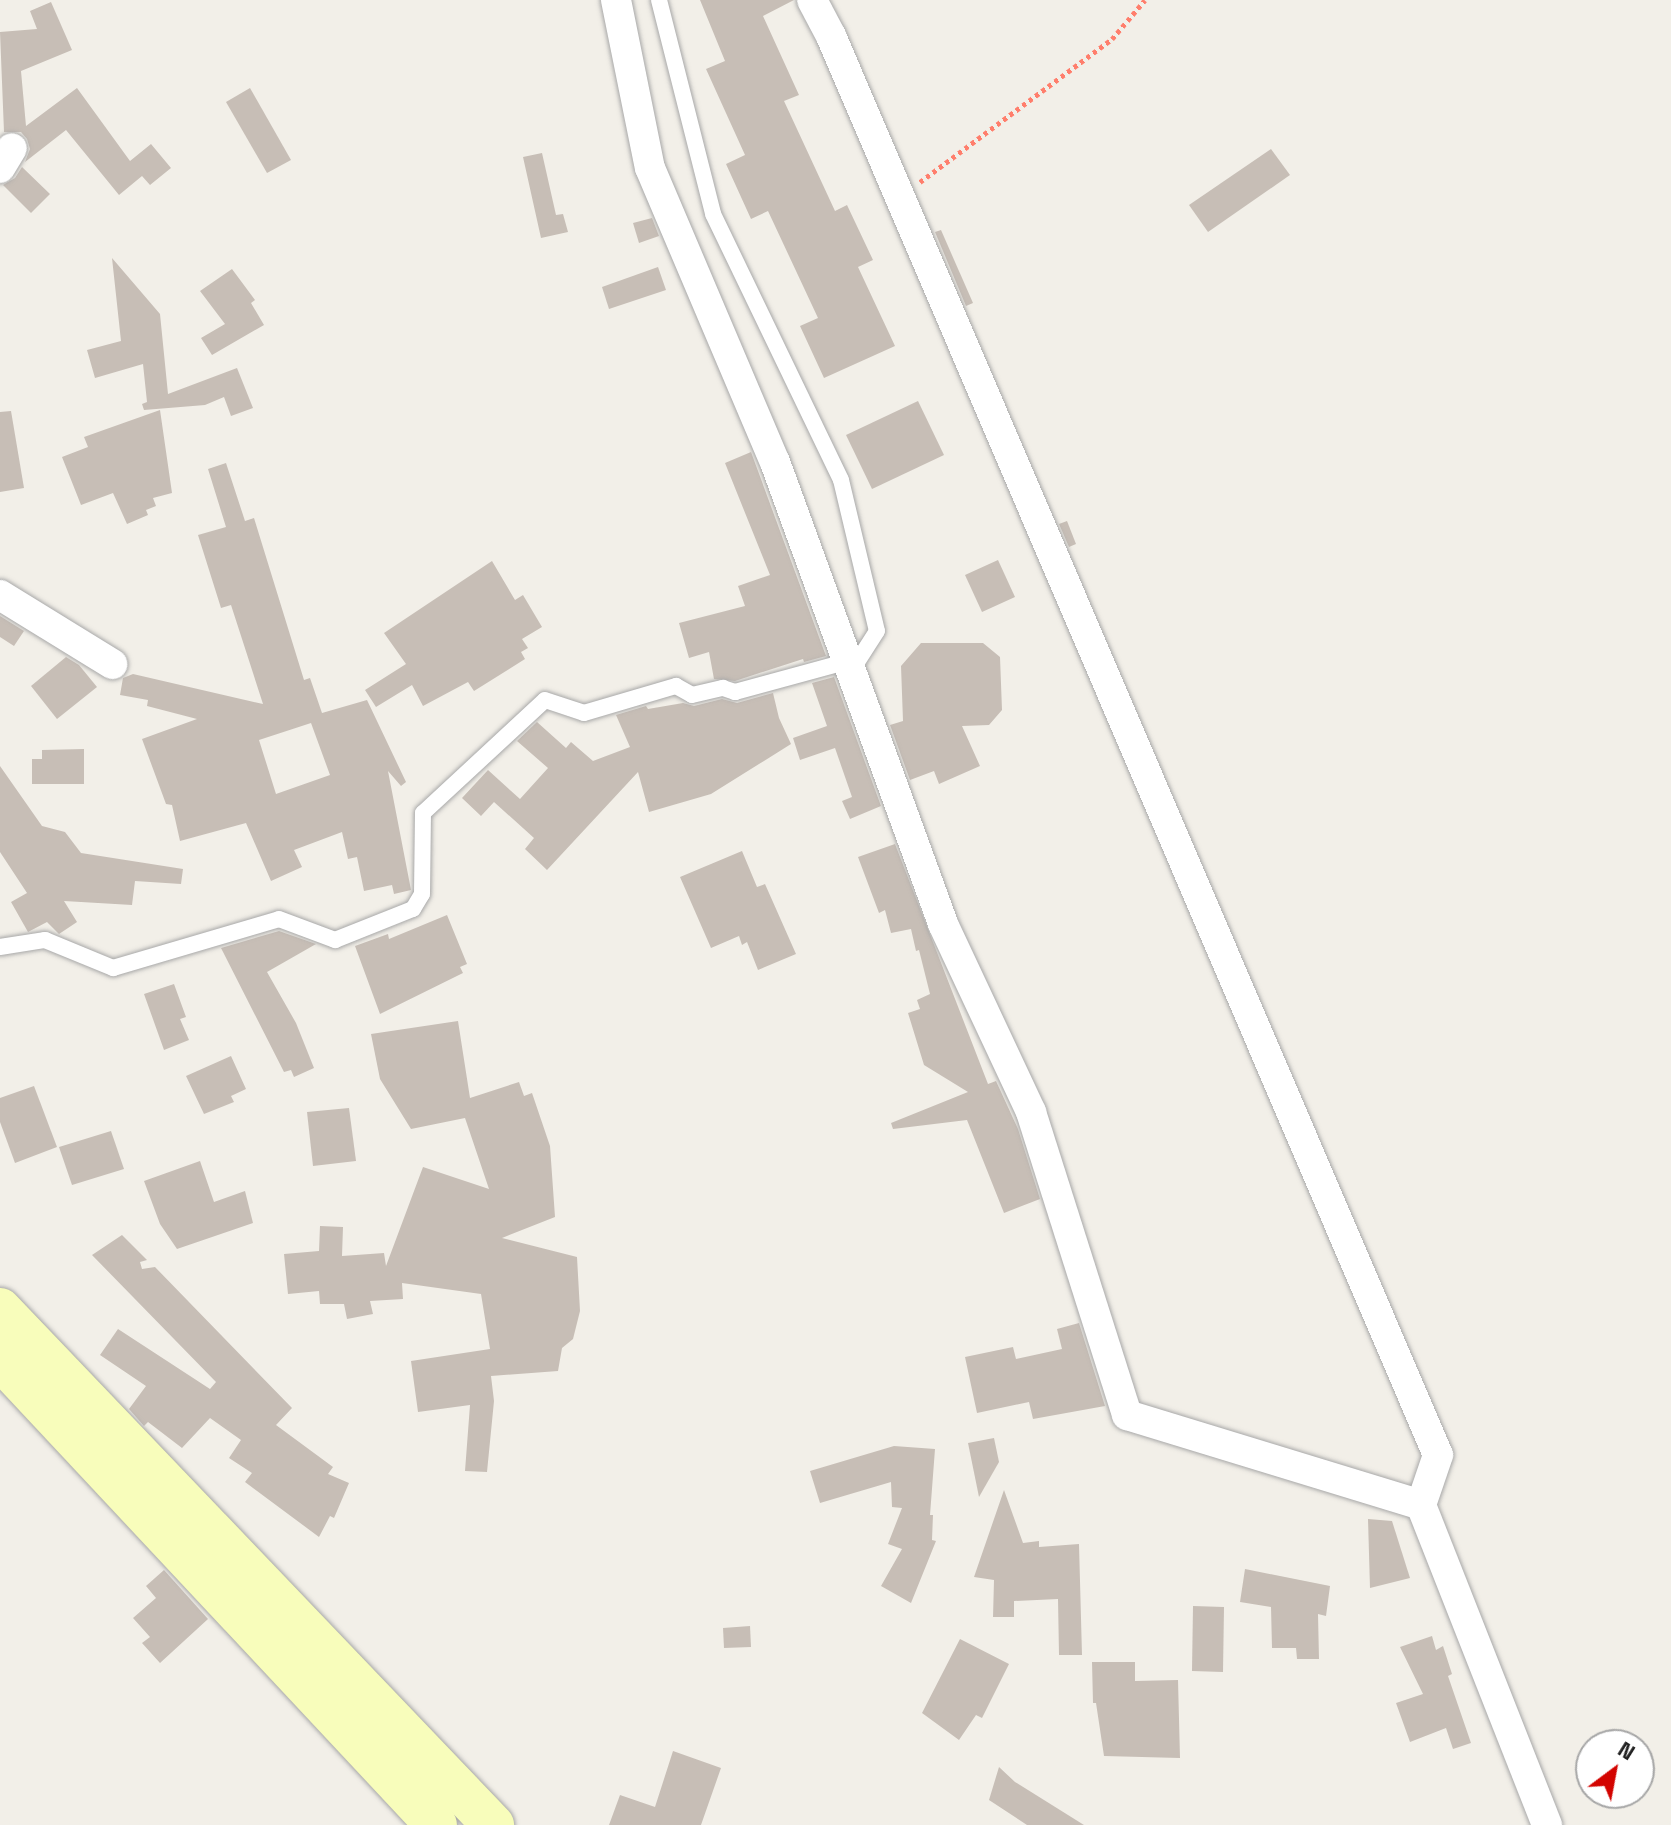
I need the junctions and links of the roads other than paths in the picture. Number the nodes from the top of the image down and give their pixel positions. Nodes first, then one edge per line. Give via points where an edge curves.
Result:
1 (616, 0) edge
2 (659, 0) edge
3 (812, 0) edge
4 (0, 595) edge
5 (112, 664) dead end
6 (850, 665) junction
7 (0, 947) edge
8 (0, 1309) edge
9 (0, 1359) edge
10 (1421, 1505) junction
11 (436, 1825) edge
12 (493, 1825) edge
13 (1547, 1825) edge

1 - 6 street via 650,168 775,462
2 - 6 lane via 713,214 841,480 877,631
3 - 10 street via 1438,1455
4 - 5 street
6 - 7 lane via 735,692 723,688 692,695 676,686 584,713 545,700 423,813 422,894 413,909 335,940 279,919 113,968 45,940
6 - 10 street via 943,924 1031,1112 1127,1415
8 - 12 main road
9 - 11 main road
10 - 13 street

